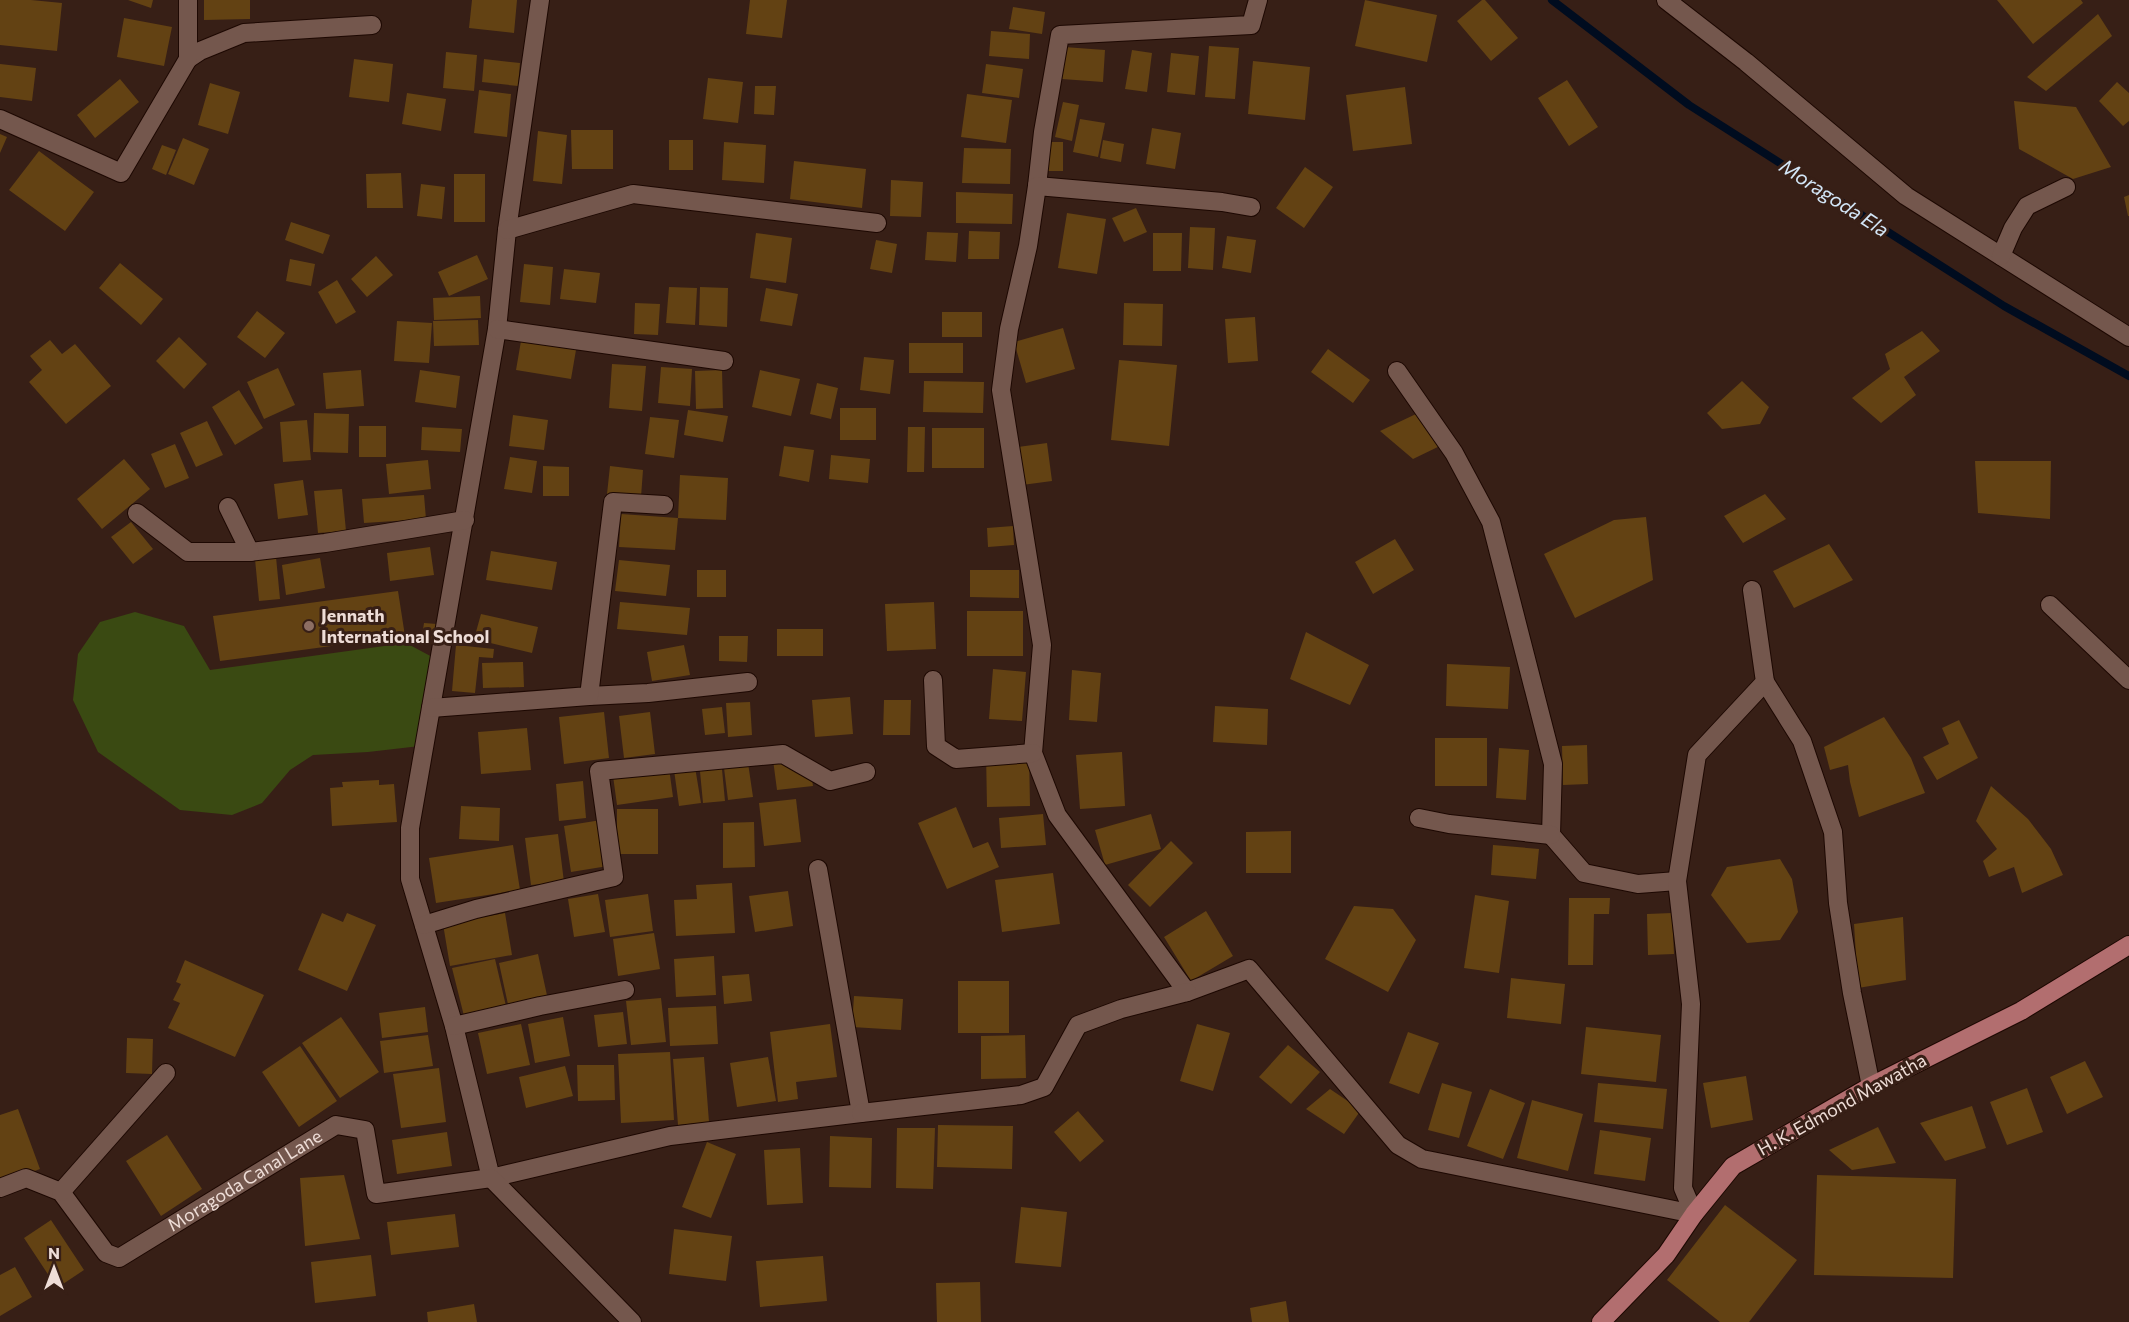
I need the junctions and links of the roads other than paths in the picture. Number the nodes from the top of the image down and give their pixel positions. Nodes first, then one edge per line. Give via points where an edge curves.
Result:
1 (188, 0) edge
2 (540, 0) edge
3 (1258, 0) edge
4 (1666, 0) edge
5 (372, 25) dead end
6 (188, 59) junction
7 (0, 119) edge
8 (1037, 186) junction
9 (2066, 188) dead end
10 (1251, 207) dead end
11 (877, 223) dead end
12 (507, 230) junction
13 (2001, 256) junction
14 (497, 328) junction
15 (2129, 337) edge
16 (724, 361) dead end
17 (1398, 371) dead end
18 (664, 505) dead end
19 (228, 507) dead end
20 (137, 513) dead end
21 (465, 520) junction
22 (250, 552) junction
23 (1752, 590) dead end
24 (2050, 605) dead end
25 (933, 680) dead end
26 (2129, 680) edge
27 (748, 682) dead end
28 (1766, 682) junction
29 (589, 696) junction
30 (431, 708) junction
31 (1033, 753) junction
32 (866, 772) dead end
33 (1419, 819) dead end
34 (1551, 835) junction
35 (818, 869) dead end
36 (1677, 881) junction
37 (424, 925) junction
38 (2129, 945) edge
39 (626, 990) dead end
40 (1187, 992) junction
41 (454, 1026) junction
42 (166, 1073) dead end
43 (1871, 1086) junction
44 (861, 1113) junction
45 (491, 1178) junction
46 (0, 1188) edge
47 (61, 1192) junction
48 (1694, 1214) junction
49 (632, 1322) edge
50 (1602, 1322) edge

1 - 6 street
2 - 12 street
3 - 8 street via 1251,25 1060,35
4 - 13 street via 1906,196
5 - 6 street via 244,33
6 - 7 street via 121,173
8 - 10 street
8 - 31 street via 1001,390 1042,645
9 - 13 street via 2027,206
11 - 12 street via 633,194
12 - 14 street
13 - 15 street
14 - 16 street
14 - 21 street
17 - 34 street via 1454,453 1491,522 1553,764
18 - 29 street via 613,502
19 - 22 street
20 - 22 street via 188,552
21 - 22 street
21 - 30 street
23 - 28 street
24 - 26 street
25 - 31 street via 936,746 956,759
27 - 29 street
28 - 36 street via 1697,755
28 - 43 street via 1802,741 1833,832 1838,903
29 - 30 street
30 - 37 street via 410,828 410,879
31 - 40 street via 1057,815
32 - 37 street via 830,781 783,753 599,771 614,877
33 - 34 street
34 - 36 street via 1584,873 1638,884
35 - 44 street
36 - 48 street via 1691,1004 1683,1188
37 - 41 street
38 - 43 main road, H. K. Edmond Mawatha via 2021,1011
39 - 41 street
40 - 44 street via 1121,1008 1078,1025 1044,1087 1021,1095
40 - 48 street via 1249,969 1398,1145 1422,1159
41 - 45 street
42 - 47 street
43 - 48 main road, H. K. Edmond Mawatha via 1733,1166
44 - 45 street via 670,1136
45 - 47 street, Moragoda Canal Lane via 376,1194 365,1130 336,1125 119,1258 106,1253
45 - 49 street
46 - 47 street via 26,1178
48 - 50 main road, H. K. Edmond Mawatha via 1666,1255

